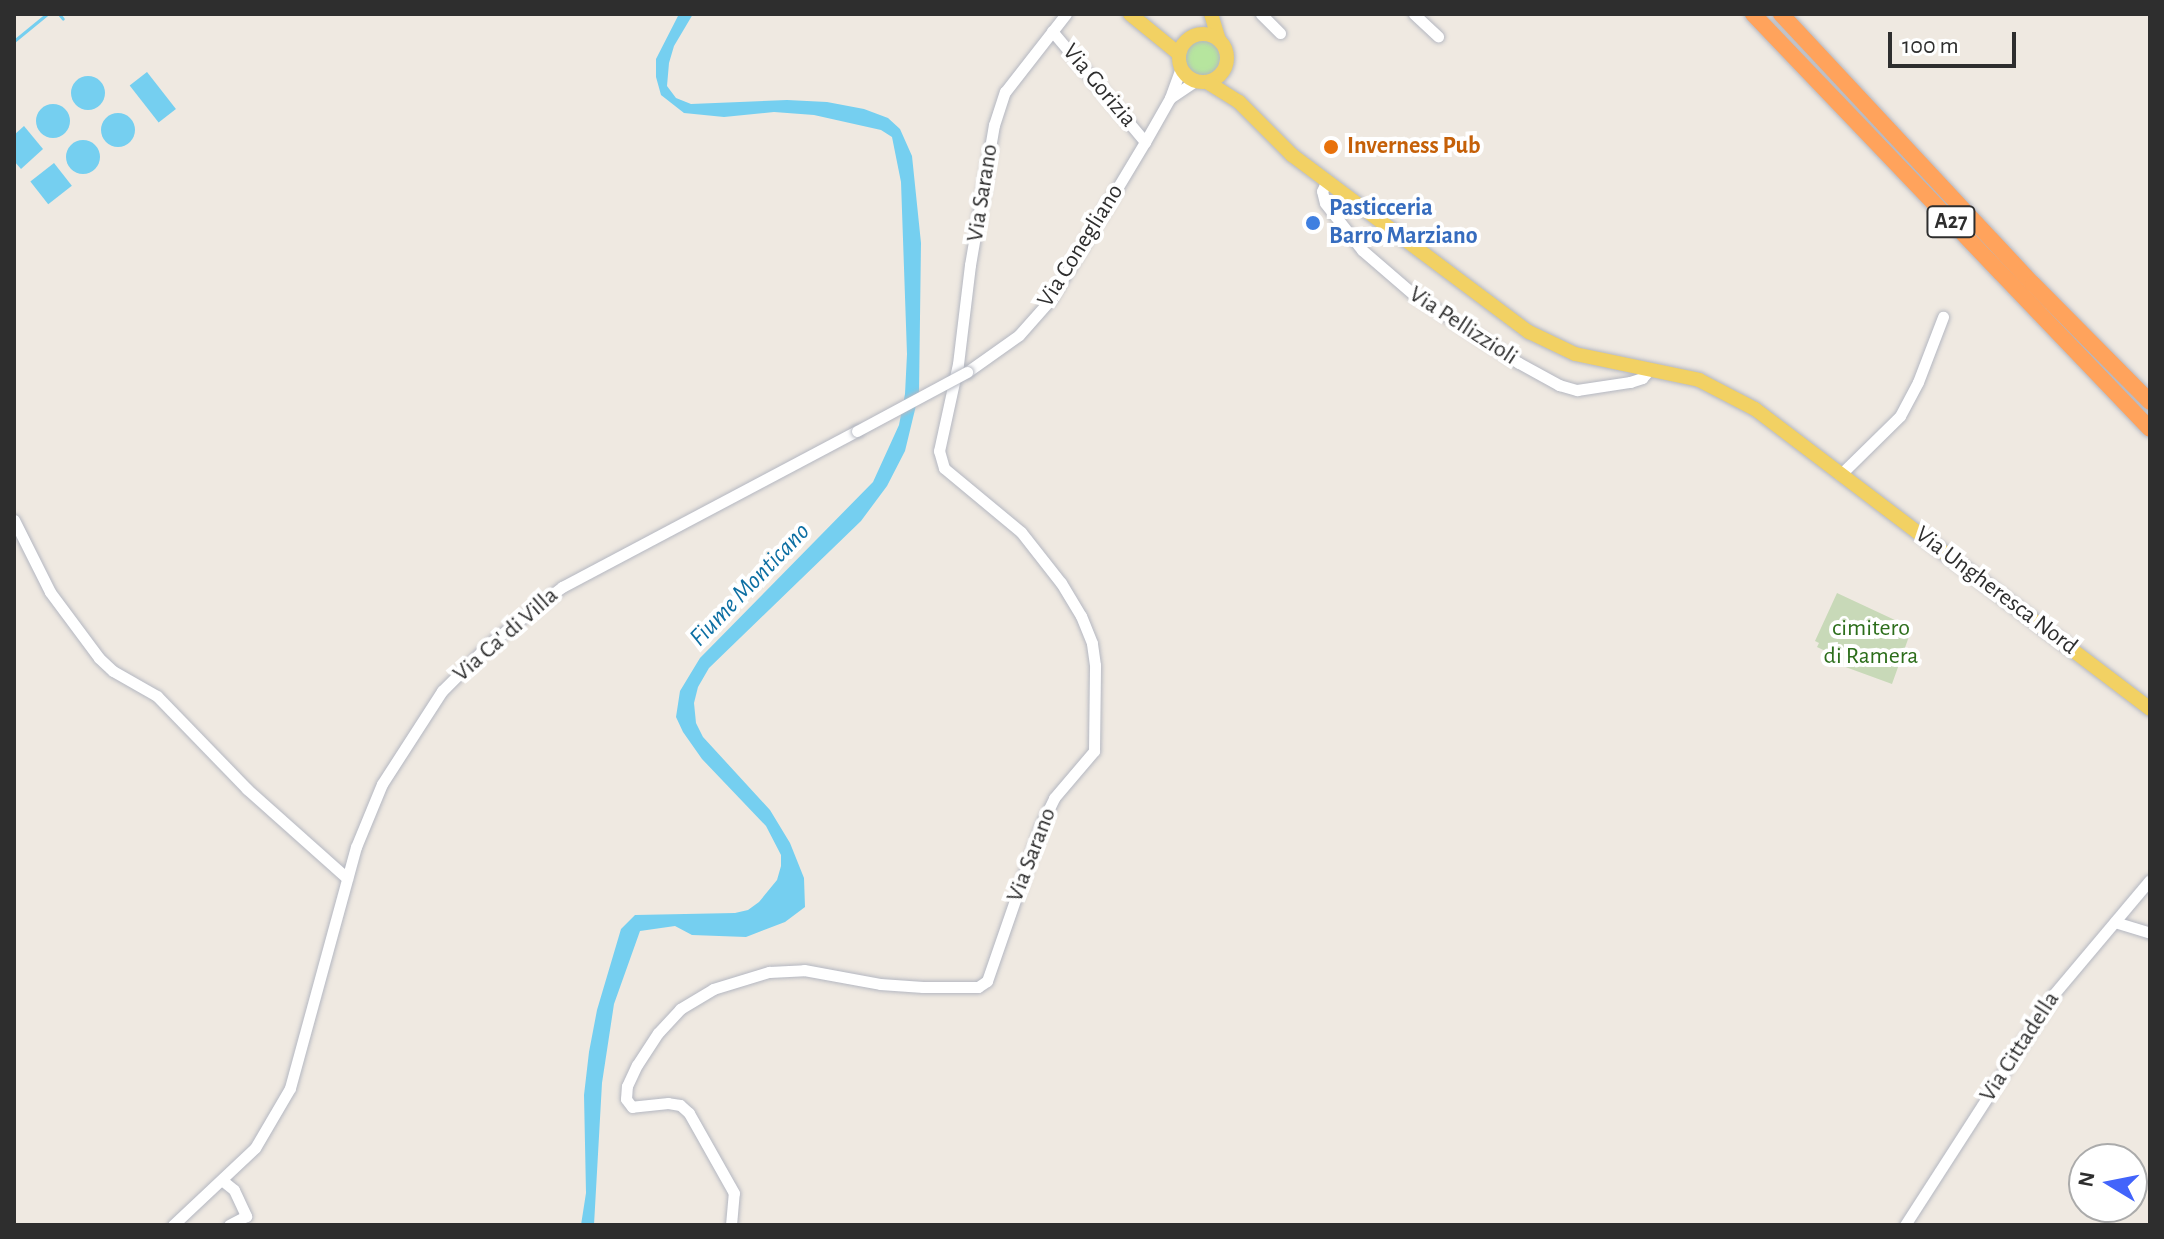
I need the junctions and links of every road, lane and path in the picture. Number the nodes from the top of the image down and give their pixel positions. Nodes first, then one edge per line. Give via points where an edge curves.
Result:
1 (1066, 14) edge
2 (1130, 14) edge
3 (1211, 14) edge
4 (1261, 14) edge
5 (1414, 14) edge
6 (1753, 14) edge
7 (1781, 14) edge
8 (1052, 31) junction
9 (1280, 33) dead end
10 (1438, 36) dead end
11 (1219, 40) junction
12 (1180, 61) junction
13 (1224, 69) junction
14 (1201, 82) junction
15 (1170, 98) junction
16 (1239, 102) junction
17 (1145, 142) junction
18 (1327, 180) junction
19 (1943, 317) dead end
20 (1650, 369) junction
21 (967, 372) joint
22 (2150, 402) edge
23 (2150, 429) edge
24 (1840, 475) junction
25 (14, 520) edge
26 (2150, 709) edge
27 (347, 878) junction
28 (2150, 880) edge
29 (2115, 922) junction
30 (2150, 933) edge
31 (223, 1181) junction
32 (173, 1225) edge
33 (229, 1225) edge
34 (731, 1225) edge
35 (1905, 1225) edge

1 - 8 street, Via Sarano
2 - 12 main road
3 - 11 main road
4 - 9 street
5 - 10 street
6 - 23 highway, A27
7 - 22 highway, A27
8 - 17 street, Via Gorizia
8 - 34 street, Via Sarano via 1005,92 994,125 958,364 939,451 944,468 1021,532 1081,616 1095,665 1094,751 1054,798 987,981 978,987 880,984 804,970 769,972 713,989 680,1009 658,1033 637,1065 626,1099 632,1107 668,1103 689,1113 734,1193
11 - 12 main road via 1198,34 1185,41
11 - 13 main road via 1226,54
12 - 14 main road
12 - 15 street, Via Conegliano
13 - 14 main road, Via Conegliano
13 - 16 main road, Via Ungheresca Nord
14 - 15 street, Via Conegliano
14 - 16 main road, Via Ungheresca Nord
15 - 17 street, Via Conegliano
16 - 18 main road, Via Ungheresca Nord via 1285,149
17 - 21 street, Via Conegliano via 1050,300 1019,335
18 - 20 main road, Via Ungheresca Nord via 1529,332 1575,354
18 - 20 street, Via Pellizzioli via 1322,191 1325,203 1362,250 1413,294 1519,363 1577,390 1630,382
19 - 24 street via 1900,416
20 - 24 main road, Via Ungheresca Nord via 1699,380 1741,400
21 - 27 street, Via Ca' di Villa, bridge via 584,573 540,602 442,691 389,772
24 - 26 main road, Via Ungheresca Nord
25 - 27 street via 50,592 107,667 157,696 247,789
27 - 31 street, Via Ca' di Villa via 290,1088 255,1148
28 - 29 street, Via Cittadella
29 - 30 street
29 - 35 street, Via Cittadella via 2053,995
31 - 32 street, Via Ca' di Villa
31 - 33 street via 234,1190 246,1216

